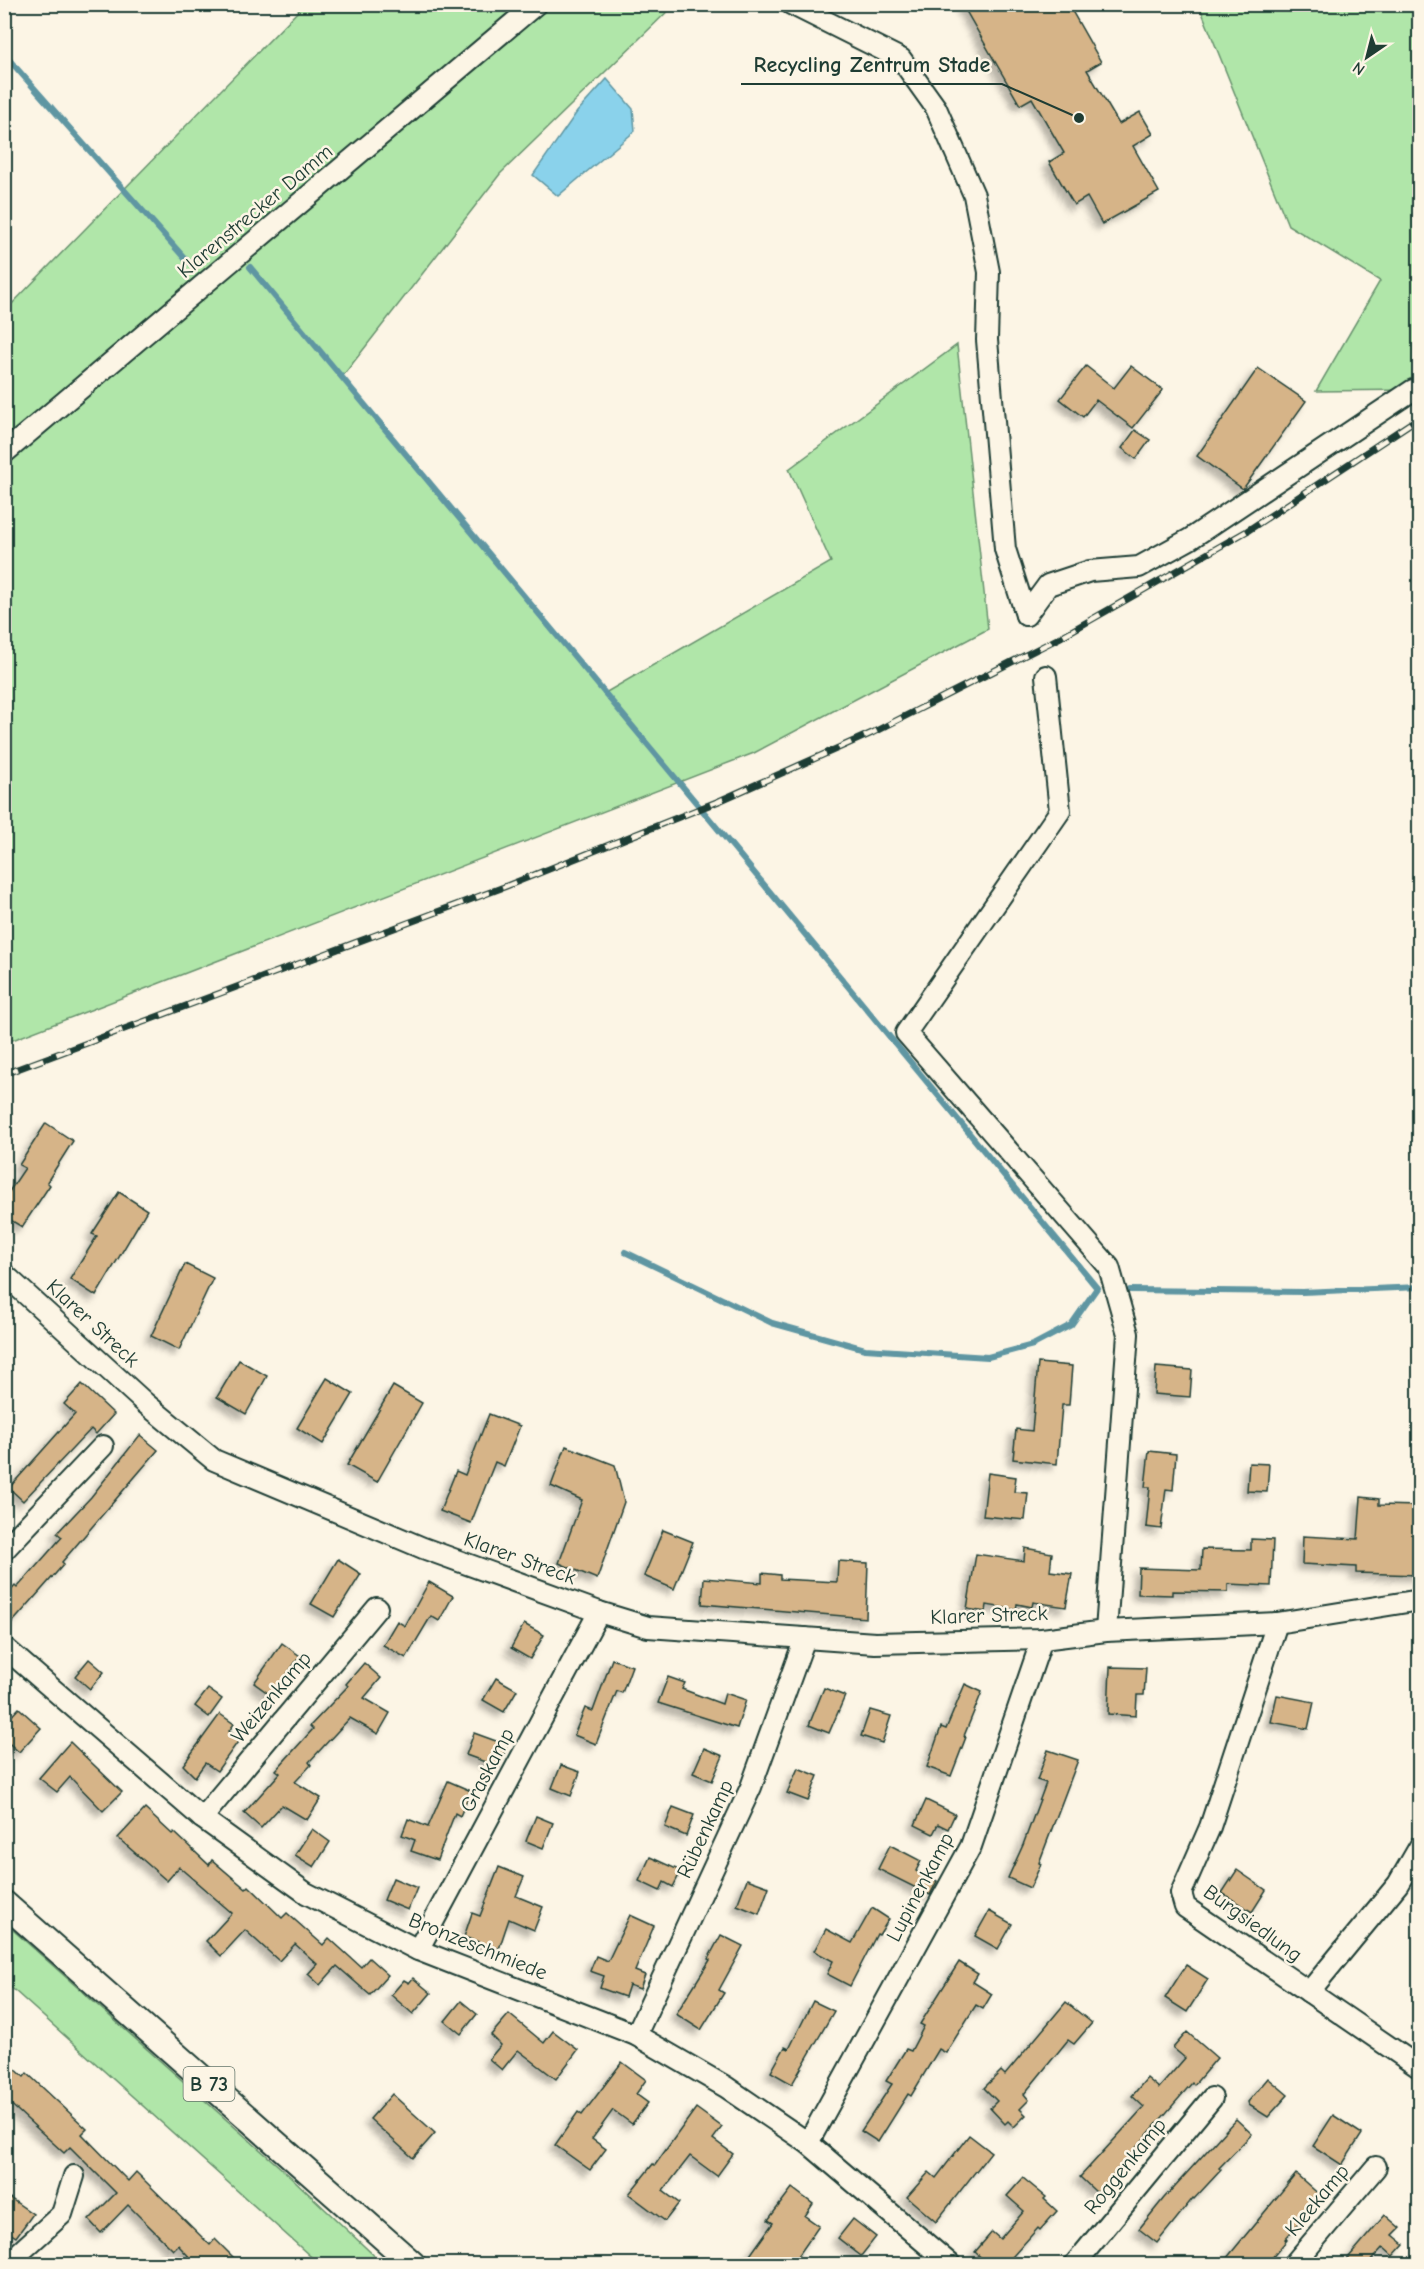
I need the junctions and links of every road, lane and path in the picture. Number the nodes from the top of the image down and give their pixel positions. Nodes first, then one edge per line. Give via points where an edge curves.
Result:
1 (536, 4) edge
2 (791, 4) edge
3 (1413, 390) dead end
4 (4, 453) edge
5 (1046, 676) dead end
6 (4, 1274) edge
7 (103, 1446) dead end
8 (4, 1550) edge
9 (1419, 1600) edge
10 (377, 1608) dead end
11 (599, 1612) junction
12 (1277, 1623) junction
13 (1106, 1631) junction
14 (805, 1638) junction
15 (1042, 1638) junction
16 (4, 1647) edge
17 (202, 1818) junction
18 (1419, 1846) edge
19 (4, 1903) edge
20 (418, 1950) junction
21 (1309, 1992) junction
22 (636, 2035) junction
23 (1419, 2068) edge
24 (1212, 2098) dead end
25 (808, 2143) junction
26 (1377, 2167) dead end
27 (75, 2176) dead end
28 (7, 2265) edge
29 (413, 2265) edge
30 (950, 2265) edge
31 (1075, 2265) edge
32 (1294, 2265) edge

1 - 4 street, Klarenstrecker Damm
2 - 3 street via 901,59 936,108 974,195 989,272 987,340 1005,549 1026,615 1048,585 1090,571 1139,567 1190,539
5 - 13 street via 1060,812 906,1033 1109,1267 1128,1334
6 - 11 street, Klarer Streck via 213,1460 423,1548
7 - 8 street
9 - 12 street, Klarer Streck
10 - 17 street, Weizenkamp
11 - 14 street, Klarer Streck via 648,1627
11 - 20 street, Graskamp
12 - 13 street, Klarer Streck
12 - 21 street, Burgsiedlung via 1210,1827 1181,1893 1185,1907
13 - 15 street, Klarer Streck
14 - 15 street, Klarer Streck via 875,1643
14 - 22 street, Rübenkamp via 751,1787
15 - 25 street, Lupinenkamp via 971,1846
16 - 17 street, Bronzeschmiede
17 - 20 street, Bronzeschmiede via 306,1893
18 - 21 street via 1398,1884
19 - 29 main road, B 73
20 - 22 street, Bronzeschmiede
21 - 23 street, Burgsiedlung
22 - 25 street, Bronzeschmiede via 726,2086
24 - 31 street, Roggenkamp
25 - 30 street, Bronzeschmiede
26 - 32 street, Kleekamp
27 - 28 street via 62,2214

